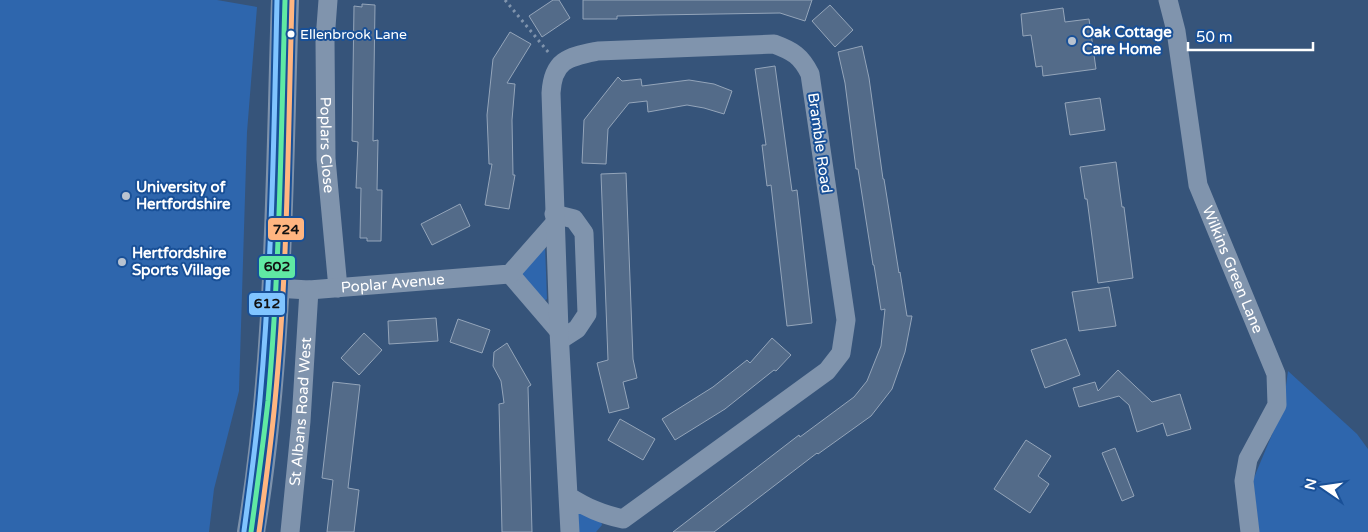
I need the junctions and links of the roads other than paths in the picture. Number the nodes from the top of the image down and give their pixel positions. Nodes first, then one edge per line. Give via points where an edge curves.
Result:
1 (285, 0) edge
2 (328, 0) edge
3 (1168, 0) edge
4 (554, 219) junction
5 (510, 274) junction
6 (275, 288) junction
7 (338, 288) junction
8 (309, 290) junction
9 (559, 336) junction
10 (568, 496) junction
11 (624, 519) junction
12 (250, 532) edge
13 (290, 532) edge
14 (570, 532) edge
15 (610, 532) edge
16 (1250, 532) edge

1 - 6 main road
2 - 7 street, Poplars Close via 326,159
3 - 16 street, Wilkins Green Lane via 1176,31 1198,185 1276,374 1277,405 1248,459 1244,481
4 - 5 street
4 - 9 street
4 - 9 street via 574,219 584,233 587,314 578,329
4 - 11 street, Bramble Road via 550,93 559,65 577,55 598,51 774,44 803,61 810,74 845,310 841,353 827,371
5 - 7 street, Poplar Avenue
5 - 9 street
6 - 8 street, Poplar Avenue
6 - 12 main road via 269,386
7 - 8 street, Poplar Avenue
8 - 13 street, St Albans Road West
9 - 10 street
10 - 11 street via 604,515
10 - 14 street
11 - 15 street, Bramble Road

